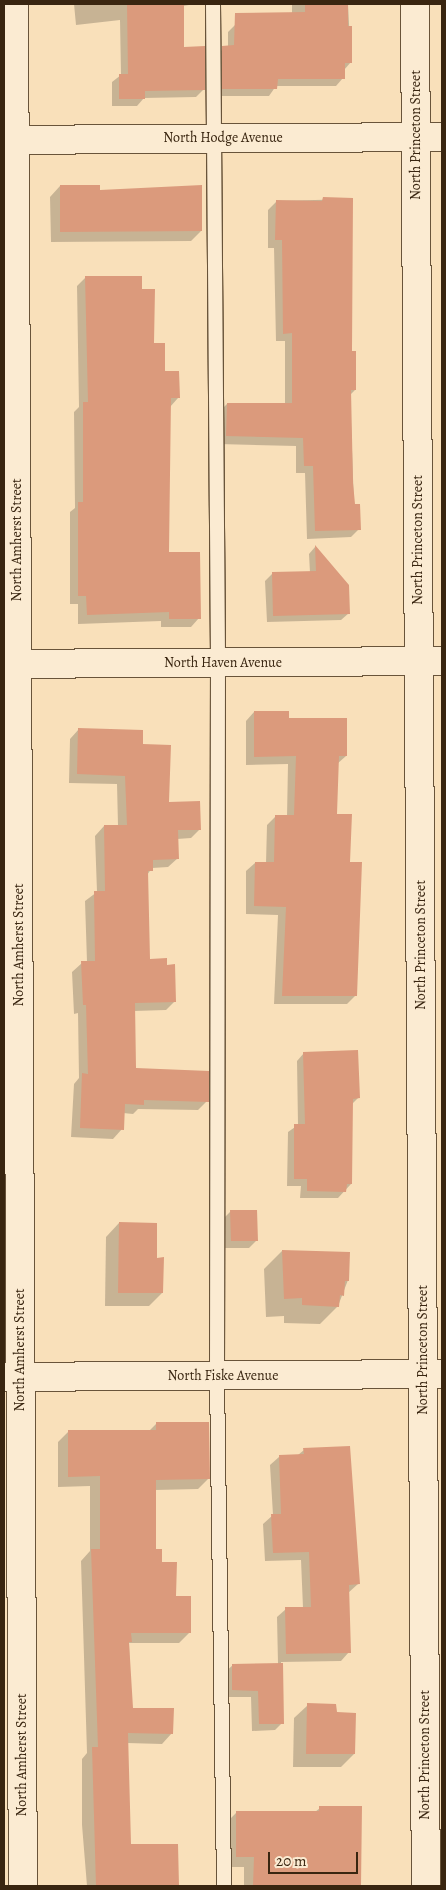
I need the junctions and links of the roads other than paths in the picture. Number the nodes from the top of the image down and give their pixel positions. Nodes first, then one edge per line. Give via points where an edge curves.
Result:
1 (14, 4) edge
2 (213, 4) edge
3 (415, 4) edge
4 (442, 136) edge
5 (416, 137) junction
6 (214, 138) junction
7 (9, 140) edge
8 (430, 661) edge
9 (218, 662) junction
10 (11, 664) edge
11 (433, 1374) edge
12 (217, 1376) junction
13 (12, 1377) edge
14 (23, 1886) edge
15 (224, 1886) edge
16 (426, 1886) edge

1 - 7 street, North Amherst Street
2 - 6 lane
3 - 5 street, North Princeton Street
4 - 5 street, North Hodge Avenue
5 - 6 street, North Hodge Avenue
5 - 8 street, North Princeton Street
6 - 7 street, North Hodge Avenue
6 - 9 lane
7 - 10 street, North Amherst Street
8 - 9 street, North Haven Avenue
8 - 11 street, North Princeton Street
9 - 10 street, North Haven Avenue
9 - 12 lane
10 - 13 street, North Amherst Street
11 - 12 street, North Fiske Avenue
11 - 16 street, North Princeton Street
12 - 13 street, North Fiske Avenue
12 - 15 lane
13 - 14 street, North Amherst Street

